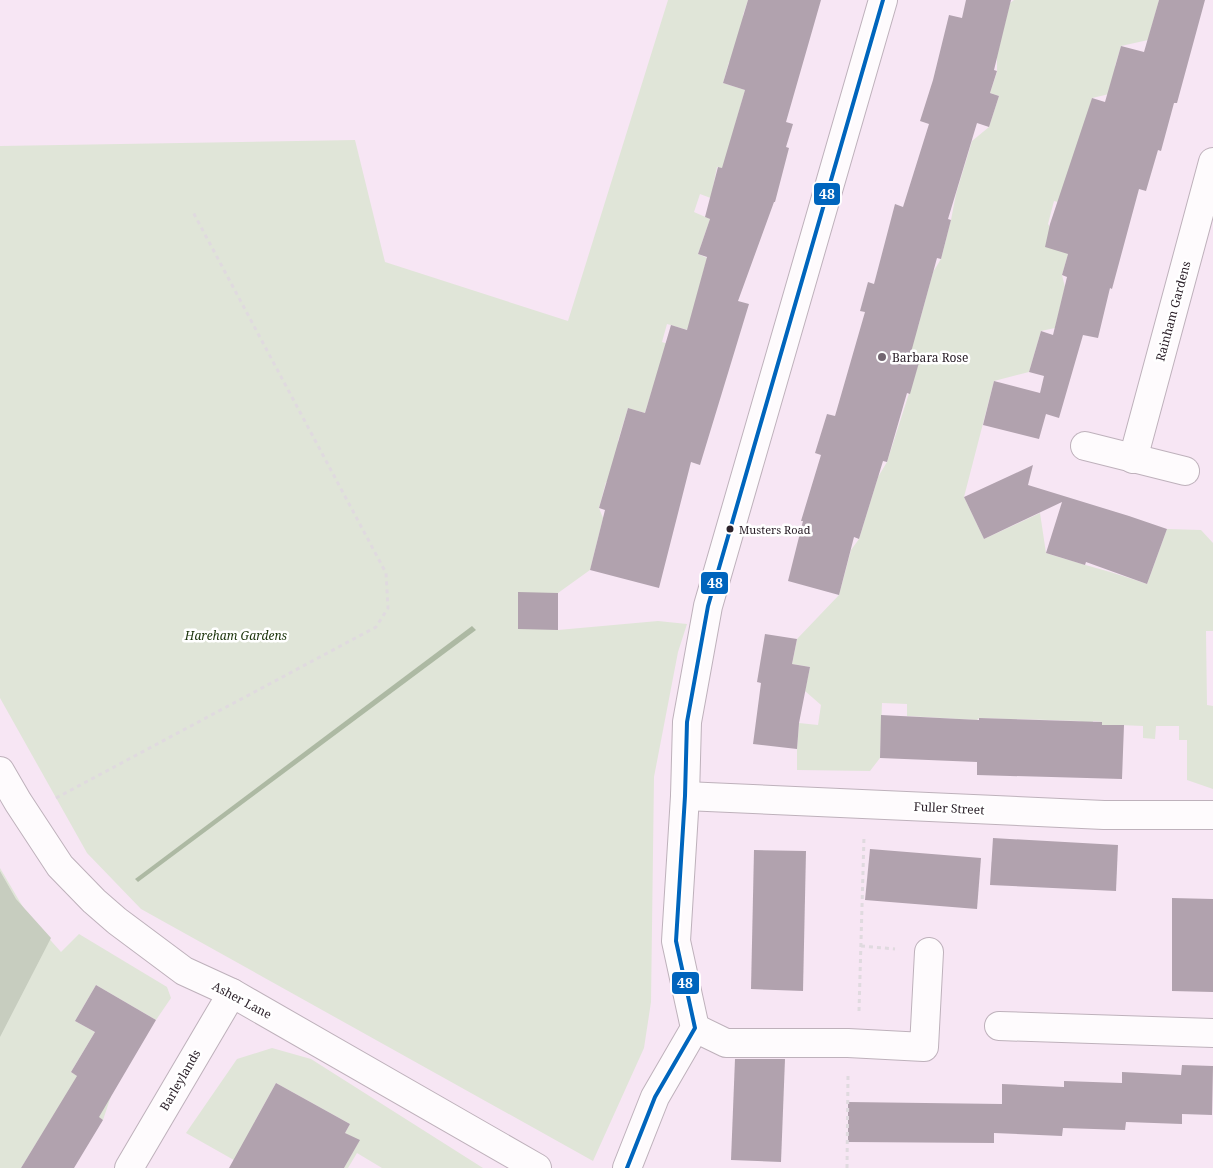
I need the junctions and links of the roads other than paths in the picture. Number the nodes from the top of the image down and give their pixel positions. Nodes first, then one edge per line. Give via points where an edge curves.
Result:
1 (883, 0) edge
2 (1213, 162) edge
3 (1085, 446) dead end
4 (1132, 459) junction
5 (1185, 471) dead end
6 (0, 771) edge
7 (685, 796) junction
8 (1213, 815) edge
9 (929, 952) dead end
10 (232, 993) junction
11 (999, 1026) dead end
12 (696, 1028) junction
13 (1213, 1033) edge
14 (129, 1168) edge
15 (537, 1168) edge
16 (627, 1168) edge

1 - 7 street via 708,606 687,722
2 - 4 street, Rainham Gardens
3 - 4 street
4 - 5 street
6 - 10 street, Asher Lane via 60,866 94,901 184,971
7 - 8 street, Fuller Street via 1104,815
7 - 12 street via 676,941
9 - 12 street via 924,1046 726,1043
10 - 14 street, Barleylands
10 - 15 street, Asher Lane
11 - 13 street
12 - 16 street via 654,1097

